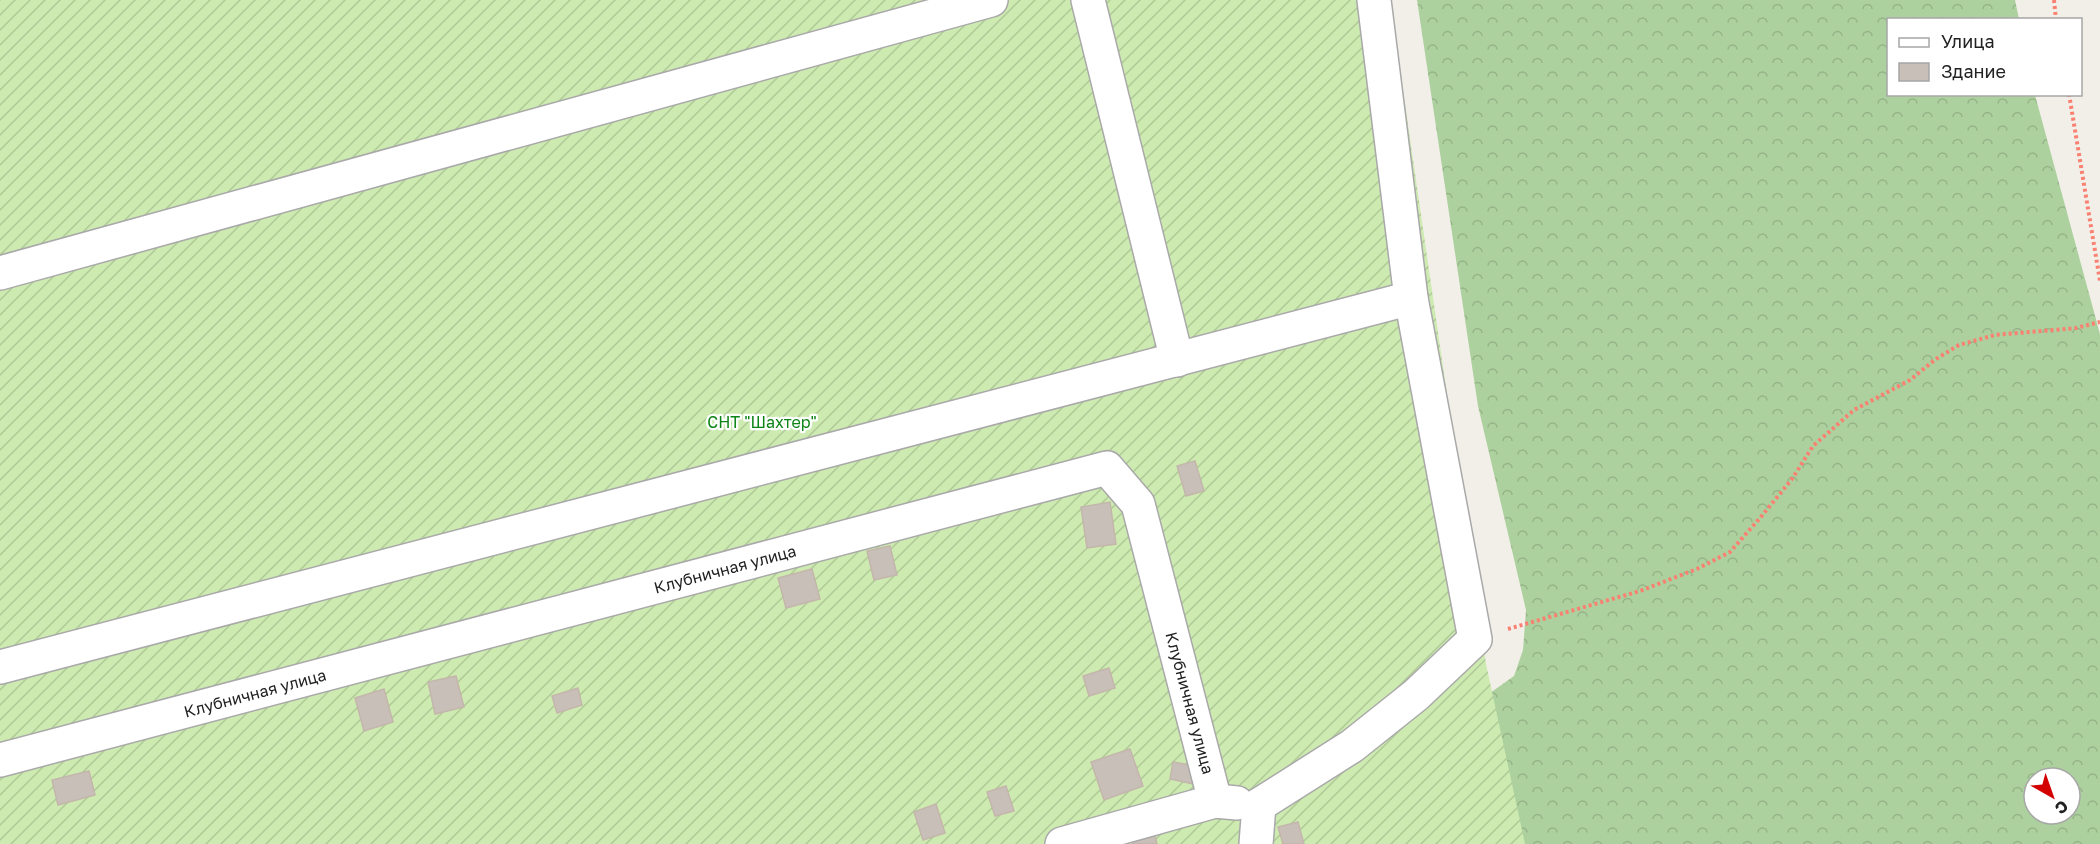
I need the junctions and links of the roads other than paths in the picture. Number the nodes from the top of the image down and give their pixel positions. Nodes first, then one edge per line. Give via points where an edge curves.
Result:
1 (991, 0) edge
2 (1088, 0) edge
3 (1374, 0) edge
4 (0, 273) edge
5 (1411, 298) junction
6 (1177, 360) junction
7 (0, 667) edge
8 (0, 760) edge
9 (1215, 801) junction
10 (1259, 805) junction
11 (1062, 844) edge
12 (1256, 844) edge

1 - 4 lane
2 - 6 lane
3 - 5 lane
5 - 6 lane
5 - 10 lane via 1475,639 1416,695 1352,746
6 - 7 lane
8 - 9 lane, Клубничная улица via 1107,468 1138,504
9 - 10 lane
9 - 11 lane
10 - 12 lane

